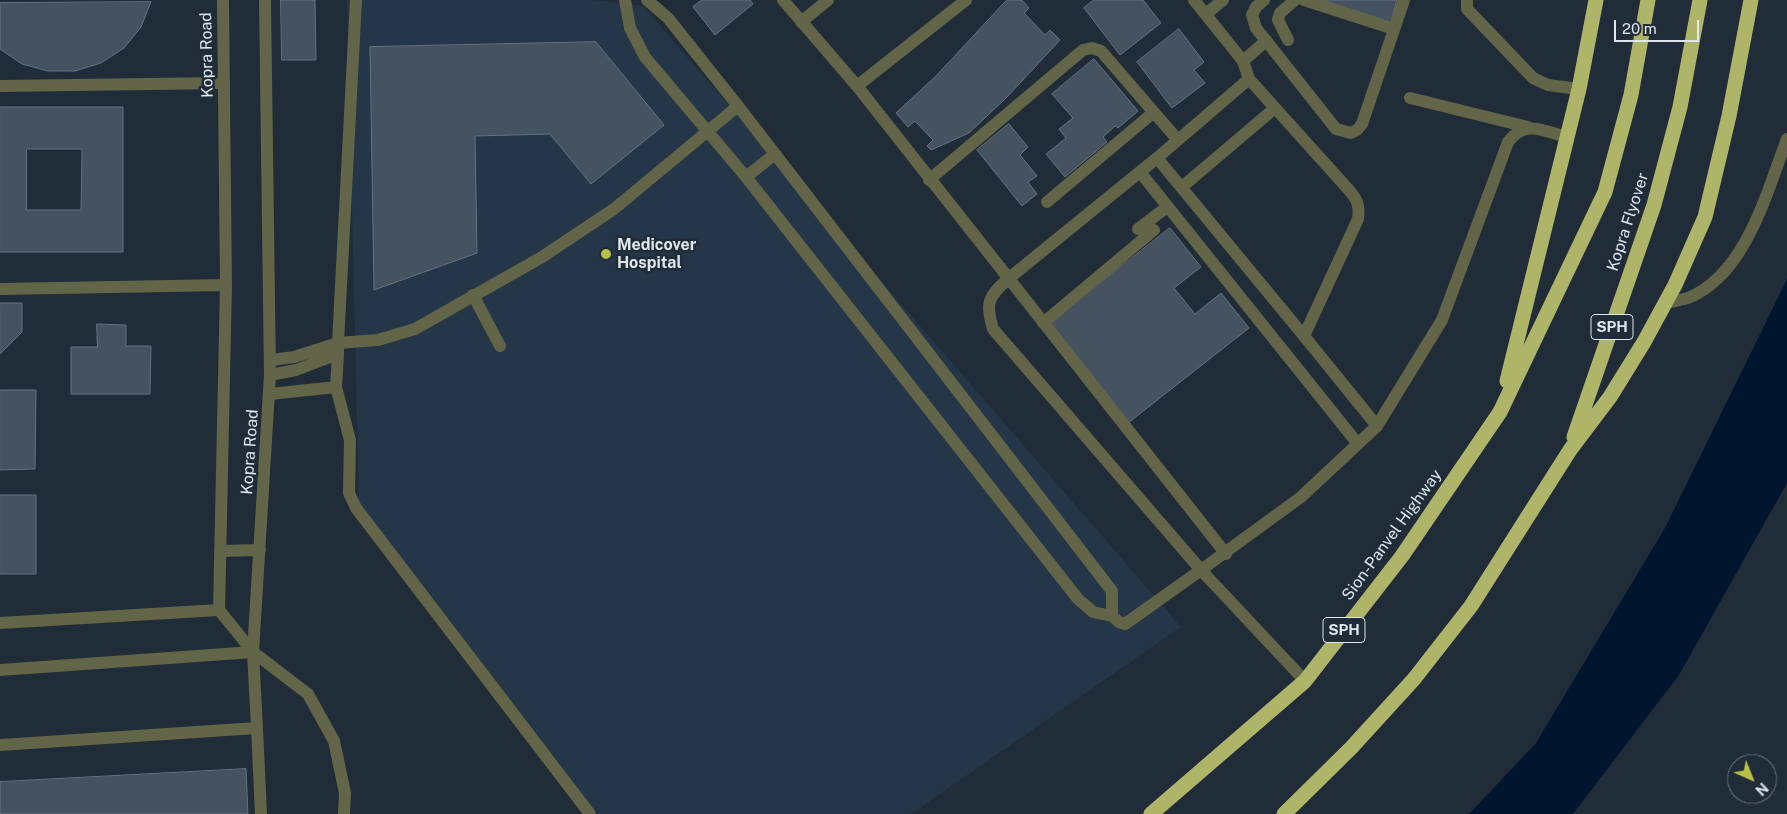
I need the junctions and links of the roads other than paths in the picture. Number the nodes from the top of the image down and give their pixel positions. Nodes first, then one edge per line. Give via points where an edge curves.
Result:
1 (223, 0) edge
2 (265, 0) edge
3 (356, 0) edge
4 (625, 0) edge
5 (647, 0) edge
6 (783, 0) edge
7 (828, 0) edge
8 (966, 0) edge
9 (1194, 0) edge
10 (1223, 0) edge
11 (1264, 0) edge
12 (1295, 0) edge
13 (1304, 0) edge
14 (1404, 0) edge
15 (1467, 0) edge
16 (1596, 0) edge
17 (1648, 0) edge
18 (1700, 0) edge
19 (1751, 0) edge
20 (1206, 14) junction
21 (801, 22) junction
22 (1394, 29) junction
23 (1288, 40) dead end
24 (1266, 41) junction
25 (1243, 61) junction
26 (1249, 79) junction
27 (224, 83) junction
28 (0, 86) edge
29 (857, 86) junction
30 (1579, 90) junction
31 (1410, 98) dead end
32 (738, 106) junction
33 (1275, 108) junction
34 (1154, 112) junction
35 (1528, 127) junction
36 (708, 132) junction
37 (1567, 137) junction
38 (1177, 139) junction
39 (1787, 139) edge
40 (776, 154) junction
41 (1784, 156) edge
42 (1157, 158) junction
43 (1140, 172) junction
44 (746, 177) junction
45 (929, 180) junction
46 (1182, 187) junction
47 (1046, 202) dead end
48 (1167, 207) junction
49 (1138, 229) dead end
50 (1154, 230) dead end
51 (1008, 279) junction
52 (226, 285) junction
53 (0, 290) edge
54 (473, 295) junction
55 (1666, 303) junction
56 (1043, 323) junction
57 (1304, 336) junction
58 (500, 346) dead end
59 (338, 348) junction
60 (271, 360) junction
61 (270, 375) junction
62 (336, 386) junction
63 (270, 394) junction
64 (1500, 412) junction
65 (1377, 426) junction
66 (1358, 444) junction
67 (1570, 450) junction
68 (220, 550) junction
69 (260, 550) junction
70 (1226, 554) junction
71 (1201, 570) junction
72 (219, 610) junction
73 (1112, 616) junction
74 (0, 623) edge
75 (253, 652) junction
76 (0, 670) edge
77 (1305, 681) junction
78 (258, 728) junction
79 (0, 745) edge
80 (261, 814) edge
81 (344, 814) edge
82 (590, 814) edge
83 (1151, 814) edge
84 (1284, 814) edge

1 - 27 street, Kopra Road
2 - 60 street, Kopra Road
3 - 59 street
4 - 36 street via 630,28 645,57
5 - 32 street via 668,18
6 - 21 street
7 - 21 street
8 - 29 street
9 - 20 street
10 - 20 street
11 - 24 street via 1256,7 1252,23
12 - 23 street via 1280,13 1278,20
13 - 22 street
14 - 22 street
15 - 30 street via 1467,9 1533,78 1548,85
16 - 30 highway
17 - 64 highway, Kopra Flyover / SPH via 1631,95 1605,192
18 - 67 highway, Kopra Flyover / SPH via 1680,106 1654,205
19 - 55 highway via 1706,217
20 - 25 street
21 - 29 street
22 - 24 street via 1362,124 1351,133 1336,129
24 - 25 street
25 - 26 street
26 - 33 street
26 - 38 street
27 - 28 street
27 - 52 street, Kopra Road
29 - 45 street
30 - 37 highway
31 - 35 street
32 - 36 street
32 - 40 street
33 - 46 street
33 - 57 street via 1348,189 1359,208 1358,219
34 - 38 street
34 - 45 street via 1101,51 1092,48 1082,50
34 - 47 street
35 - 37 street
35 - 65 street via 1517,131 1508,142 1442,320
36 - 44 street
36 - 54 street via 614,209 542,257
37 - 64 highway
38 - 42 street
39 - 41 street
40 - 44 street
40 - 73 street via 1112,592
41 - 55 street via 1736,260 1689,297
42 - 43 street
42 - 46 street
43 - 48 street
43 - 51 street
44 - 73 street via 1078,599 1093,612
45 - 51 street
46 - 57 street
48 - 49 street
48 - 66 street
50 - 56 street
51 - 56 street
51 - 71 street via 993,292 987,310 993,329
52 - 53 street
52 - 68 street, Kopra Road
54 - 58 street
54 - 59 street via 415,329
55 - 67 highway via 1610,397
56 - 70 street
57 - 65 street
59 - 60 street
59 - 61 street via 296,370
59 - 62 street
60 - 61 street, Kopra Road
61 - 63 street, Kopra Road
62 - 63 street
62 - 82 street via 350,440 349,493 356,508
63 - 69 street, Kopra Road
64 - 77 highway, Sion-Panvel Highway / SPH via 1402,556
65 - 66 street
66 - 70 street via 1301,497
67 - 84 highway, SPH via 1471,606 1414,679
68 - 69 street
68 - 72 street, Kopra Road
69 - 75 street, Kopra Road
70 - 71 street
71 - 73 street via 1125,624
71 - 77 street
72 - 74 street
72 - 75 street
75 - 76 street
75 - 78 street, Kopra Road
75 - 81 street via 308,694 334,741 345,793
77 - 83 highway, Sion-Panvel Highway / SPH
78 - 79 street
78 - 80 street, Kopra Road

